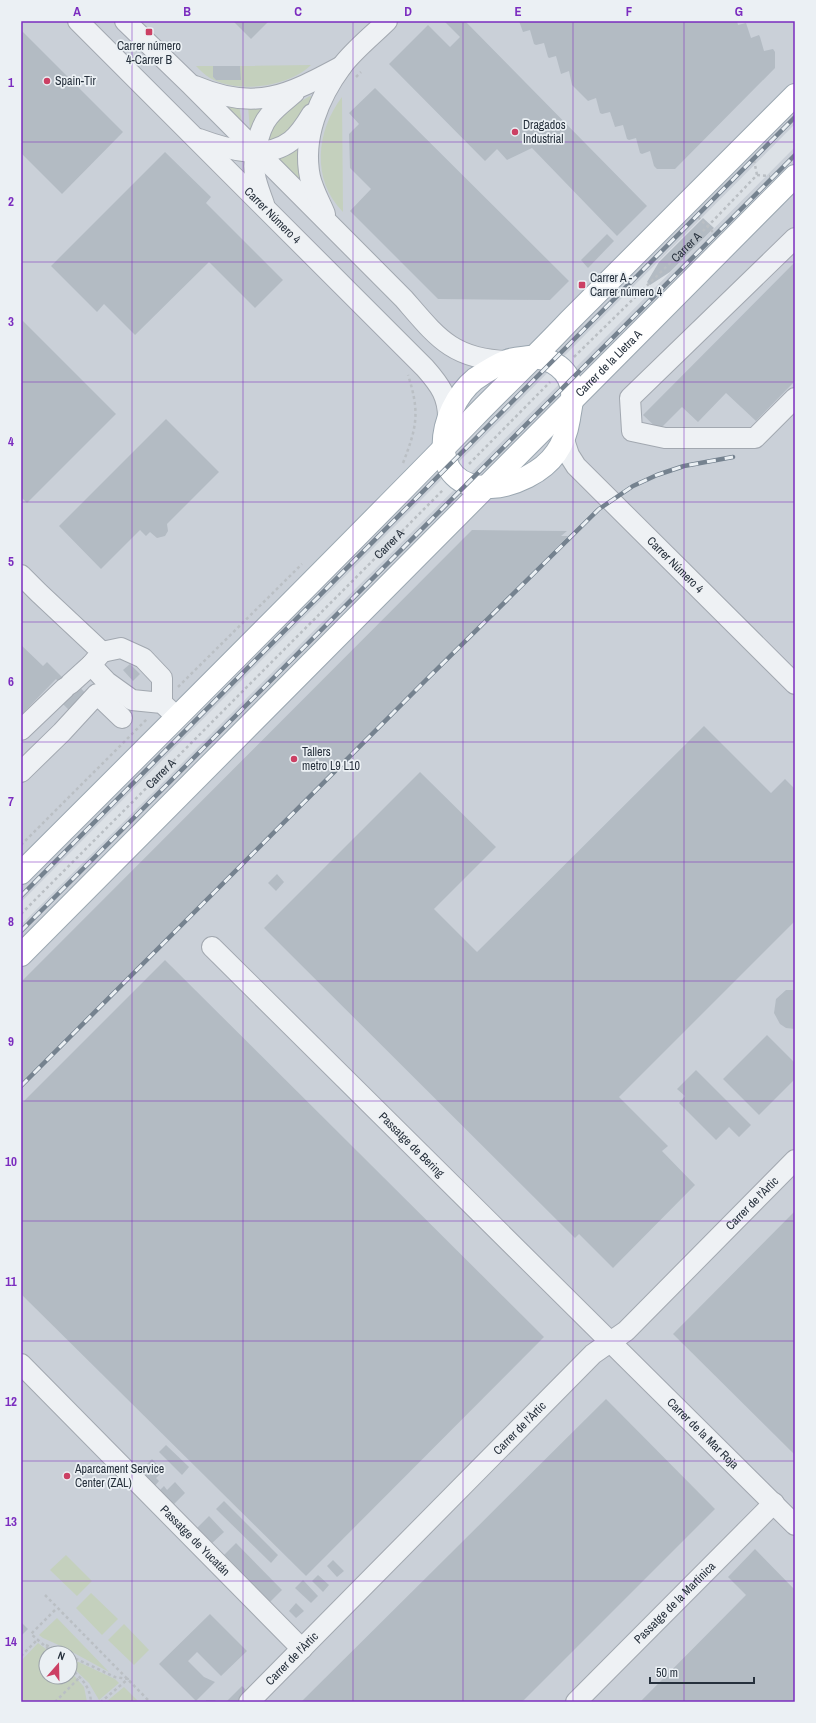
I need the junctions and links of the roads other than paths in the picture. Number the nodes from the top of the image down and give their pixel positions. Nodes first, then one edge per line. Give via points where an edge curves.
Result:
1 (78, 21) edge
2 (125, 21) edge
3 (387, 21) edge
4 (342, 66) junction
5 (190, 84) junction
6 (300, 88) junction
7 (795, 96) edge
8 (318, 106) junction
9 (194, 137) junction
10 (256, 152) junction
11 (795, 176) edge
12 (266, 209) junction
13 (330, 224) junction
14 (795, 238) edge
15 (536, 357) junction
16 (506, 361) junction
17 (795, 398) edge
18 (572, 400) junction
19 (448, 421) junction
20 (564, 440) junction
21 (443, 448) junction
22 (487, 487) junction
23 (21, 575) edge
24 (96, 659) junction
25 (795, 684) edge
26 (102, 688) junction
27 (170, 710) junction
28 (122, 718) dead end
29 (21, 730) edge
30 (21, 772) edge
31 (21, 873) edge
32 (212, 947) dead end
33 (21, 955) edge
34 (795, 1160) edge
35 (611, 1341) junction
36 (21, 1364) edge
37 (774, 1503) junction
38 (795, 1525) edge
39 (302, 1649) junction
40 (272, 1679) junction
41 (249, 1702) edge
42 (263, 1702) edge
43 (576, 1702) edge

1 - 9 street, Carrer Número 4
2 - 5 street
3 - 4 street
4 - 6 street
4 - 8 street
5 - 6 street via 225,96 256,100
5 - 10 street
6 - 10 street via 269,116 263,125
7 - 15 main road
8 - 10 street via 290,142
8 - 13 street via 309,147 310,177
9 - 10 street via 223,148
9 - 12 street, Carrer Número 4
10 - 12 street via 255,180
10 - 13 street
11 - 18 main road, Carrer de la Lletra A
12 - 19 street, Carrer Número 4 via 425,368 448,403
13 - 16 street via 446,343 473,357
14 - 17 street via 630,398 632,431 665,438 755,438
15 - 16 main road
15 - 18 main road via 547,359 562,369 571,386
15 - 21 main road
16 - 19 main road via 474,380 456,404
18 - 20 main road
18 - 22 main road
19 - 21 main road
20 - 22 main road via 550,461 539,469 510,484
20 - 25 street, Carrer Número 4 via 576,466
21 - 22 main road via 449,470 456,477 472,486
21 - 27 main road
22 - 33 main road
23 - 24 street
24 - 26 street
24 - 27 street via 121,648 143,658 162,678
24 - 29 street
26 - 27 street via 132,700
26 - 28 street
26 - 30 street
27 - 31 main road
32 - 35 street, Passatge de Bering
34 - 35 street, Carrer de l'Àrtic via 626,1331
35 - 37 street, Carrer de la Mar Roja
35 - 39 street, Carrer de l'Àrtic via 593,1354
36 - 39 street, Passatge de Yucatán
37 - 38 street, Carrer de la Mar Roja
37 - 43 street, Passatge de la Martinica
39 - 40 street, Carrer de l'Àrtic
40 - 41 street, Carrer de l'Àrtic
40 - 42 street via 270,1695

